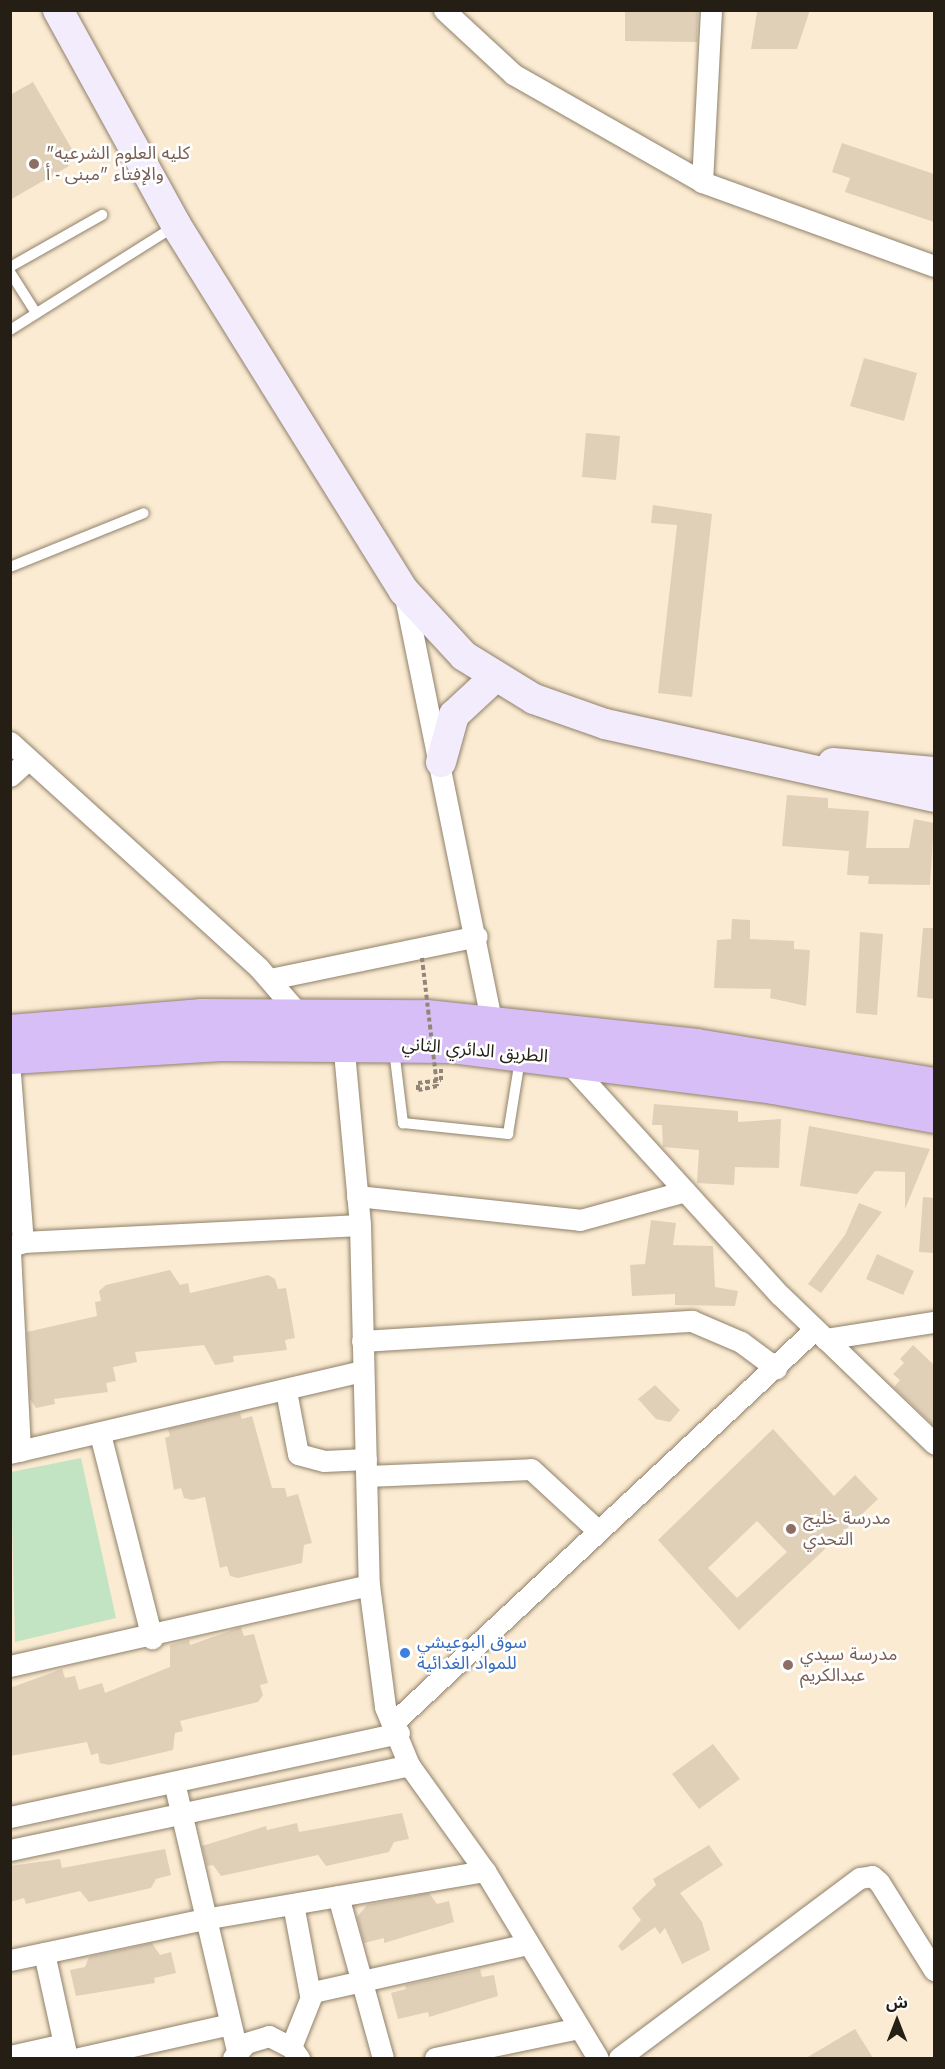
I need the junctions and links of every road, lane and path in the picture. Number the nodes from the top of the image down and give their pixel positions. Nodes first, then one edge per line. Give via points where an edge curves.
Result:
1 (58, 10) edge
2 (444, 10) edge
3 (711, 10) edge
4 (702, 182) junction
5 (102, 215) dead end
6 (176, 225) junction
7 (934, 266) edge
8 (10, 267) edge
9 (10, 272) edge
10 (36, 313) junction
11 (10, 330) edge
12 (144, 513) dead end
13 (10, 567) edge
14 (404, 591) junction
15 (494, 678) junction
16 (10, 742) edge
17 (29, 759) junction
18 (441, 762) junction
19 (791, 762) junction
20 (934, 772) edge
21 (10, 776) edge
22 (934, 797) edge
23 (477, 936) junction
24 (422, 958) dead end
25 (270, 979) junction
26 (298, 1013) junction
27 (491, 1021) junction
28 (10, 1031) edge
29 (343, 1041) junction
30 (393, 1044) junction
31 (521, 1053) junction
32 (10, 1057) edge
33 (563, 1058) junction
34 (934, 1066) edge
35 (830, 1067) junction
36 (10, 1074) edge
37 (441, 1080) dead end
38 (934, 1084) edge
39 (934, 1116) edge
40 (685, 1191) junction
41 (357, 1196) junction
42 (360, 1225) junction
43 (15, 1247) edge
44 (934, 1322) edge
45 (820, 1334) junction
46 (362, 1341) junction
47 (776, 1368) junction
48 (363, 1371) junction
49 (286, 1391) junction
50 (100, 1434) junction
51 (934, 1443) edge
52 (15, 1452) edge
53 (367, 1468) junction
54 (597, 1530) junction
55 (369, 1585) junction
56 (152, 1638) junction
57 (10, 1666) edge
58 (396, 1728) junction
59 (409, 1765) junction
60 (174, 1782) junction
61 (180, 1816) junction
62 (10, 1817) edge
63 (10, 1850) edge
64 (485, 1871) junction
65 (338, 1896) junction
66 (293, 1904) junction
67 (204, 1919) junction
68 (528, 1944) junction
69 (44, 1953) junction
70 (10, 1960) edge
71 (934, 1970) edge
72 (362, 1984) junction
73 (310, 1995) junction
74 (230, 2024) junction
75 (579, 2028) junction
76 (295, 2053) edge
77 (70, 2054) edge
78 (235, 2055) edge
79 (10, 2056) edge
80 (383, 2058) edge
81 (435, 2058) edge
82 (598, 2058) edge
83 (619, 2058) edge

1 - 6 main road
2 - 4 street via 513,74
3 - 4 street
4 - 7 street
5 - 8 lane
6 - 10 lane
6 - 14 main road
9 - 10 lane
10 - 11 lane
12 - 13 lane
14 - 15 main road via 464,656
14 - 18 street
15 - 18 main road via 454,715
15 - 19 main road via 534,699 605,724
16 - 17 street
17 - 21 street
17 - 25 street
18 - 23 street
19 - 20 main road
19 - 22 main road via 882,789
23 - 25 street
23 - 27 street
24 - 37 path, bridge via 437,1086 418,1089 418,1083
25 - 26 street
26 - 27 highway, الطريق الدائري الثاني
26 - 28 highway, الطريق الدائري الثاني
27 - 35 highway, الطريق الدائري الثاني
29 - 30 highway, الطريق الدائري الثاني
29 - 32 highway, الطريق الدائري الثاني
29 - 41 street
30 - 31 highway, الطريق الدائري الثاني
30 - 31 lane via 403,1123 508,1134
31 - 33 highway, الطريق الدائري الثاني
33 - 39 highway, الطريق الدائري الثاني
33 - 40 street
34 - 35 highway
35 - 38 highway, الطريق الدائري الثاني
36 - 43 street
40 - 41 street via 580,1220
40 - 45 street
41 - 42 street
42 - 43 street
42 - 46 street
43 - 52 street
44 - 45 street
45 - 47 street
45 - 51 street
46 - 47 street via 692,1322 741,1341
46 - 48 street
47 - 54 street
48 - 49 street
48 - 53 street
49 - 50 street
49 - 53 street via 297,1454
50 - 52 street
50 - 56 street
53 - 54 street via 531,1469
53 - 55 street
54 - 58 street
55 - 56 street
55 - 58 street via 385,1707
56 - 57 street
58 - 59 street
58 - 60 street
59 - 61 street
59 - 64 street
60 - 61 street
60 - 62 street
61 - 63 street
61 - 67 street
64 - 65 street
64 - 68 street
65 - 66 street
65 - 72 street
66 - 67 street
66 - 73 street
67 - 69 street
67 - 74 street
68 - 72 street
68 - 75 street
69 - 70 street
69 - 77 street
71 - 83 street via 879,1882 860,1878
72 - 73 street
72 - 80 street
73 - 76 street
74 - 77 street
74 - 78 street
75 - 81 street
75 - 82 street
76 - 78 street via 275,2038 257,2037
77 - 79 street

